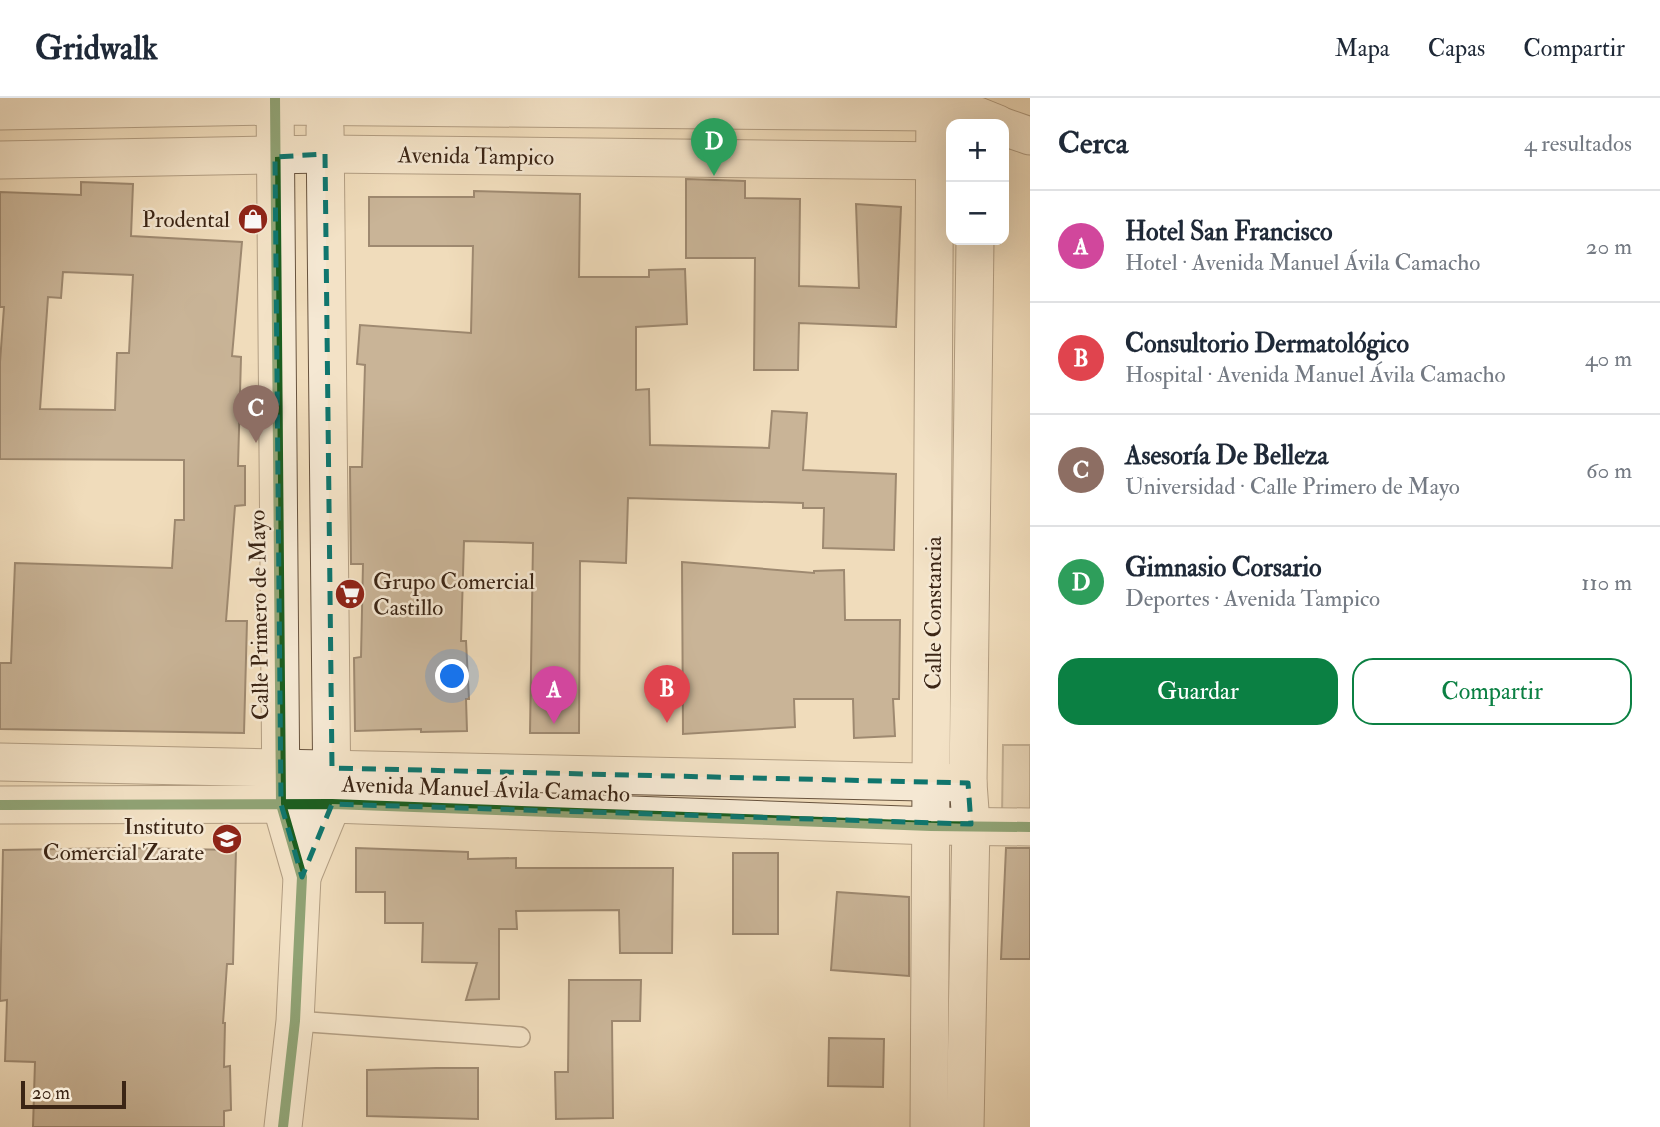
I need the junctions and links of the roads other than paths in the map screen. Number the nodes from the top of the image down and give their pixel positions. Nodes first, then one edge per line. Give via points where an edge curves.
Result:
1 (275, 102) edge
2 (326, 102) edge
3 (935, 105) edge
4 (0, 111) edge
5 (978, 119) edge
6 (325, 154) junction
7 (275, 157) junction
8 (0, 160) edge
9 (943, 162) edge
10 (975, 245) edge
11 (0, 762) edge
12 (282, 767) junction
13 (332, 768) junction
14 (932, 782) junction
15 (968, 783) junction
16 (281, 804) junction
17 (332, 804) junction
18 (0, 805) edge
19 (971, 824) junction
20 (931, 826) junction
21 (1030, 827) edge
22 (302, 877) junction
23 (295, 1021) junction
24 (520, 1037) dead end
25 (284, 1127) edge
26 (929, 1127) edge
27 (965, 1127) edge

1 - 2 street
1 - 4 street
1 - 7 street, Calle Primero de Mayo
2 - 3 street
2 - 6 street, Calle Primero de Mayo
3 - 5 street
3 - 9 street, Calle Constancia
6 - 7 street, Avenida Tampico
6 - 9 street, Avenida Tampico
6 - 13 street, Calle Primero de Mayo
7 - 8 street, Avenida Tampico
7 - 12 street, Calle Primero de Mayo
9 - 14 street, Calle Constancia
10 - 15 street, Calle Constancia
11 - 12 street, Avenida Manuel Ávila Camacho
12 - 13 street, Avenida Manuel Ávila Camacho
12 - 16 street, Calle Primero de Mayo
13 - 14 street, Avenida Manuel Ávila Camacho
13 - 17 street, Calle Primero de Mayo
14 - 15 street, Avenida Manuel Ávila Camacho
14 - 20 street, Calle Constancia
15 - 19 street, Calle Constancia
16 - 17 street, Avenida Manuel Ávila Camacho
16 - 18 street, Avenida Manuel Ávila Camacho
16 - 22 street, Calle Primero de Mayo
17 - 20 street, Avenida Manuel Ávila Camacho
17 - 22 street, Calle Primero de Mayo
19 - 20 street, Avenida Manuel Ávila Camacho
19 - 21 street, Avenida Manuel Ávila Camacho
19 - 27 street, Calle Constancia
20 - 26 street, Calle Constancia
22 - 23 street, Calle Primero de Mayo
23 - 24 lane
23 - 25 street, Calle Primero de Mayo

